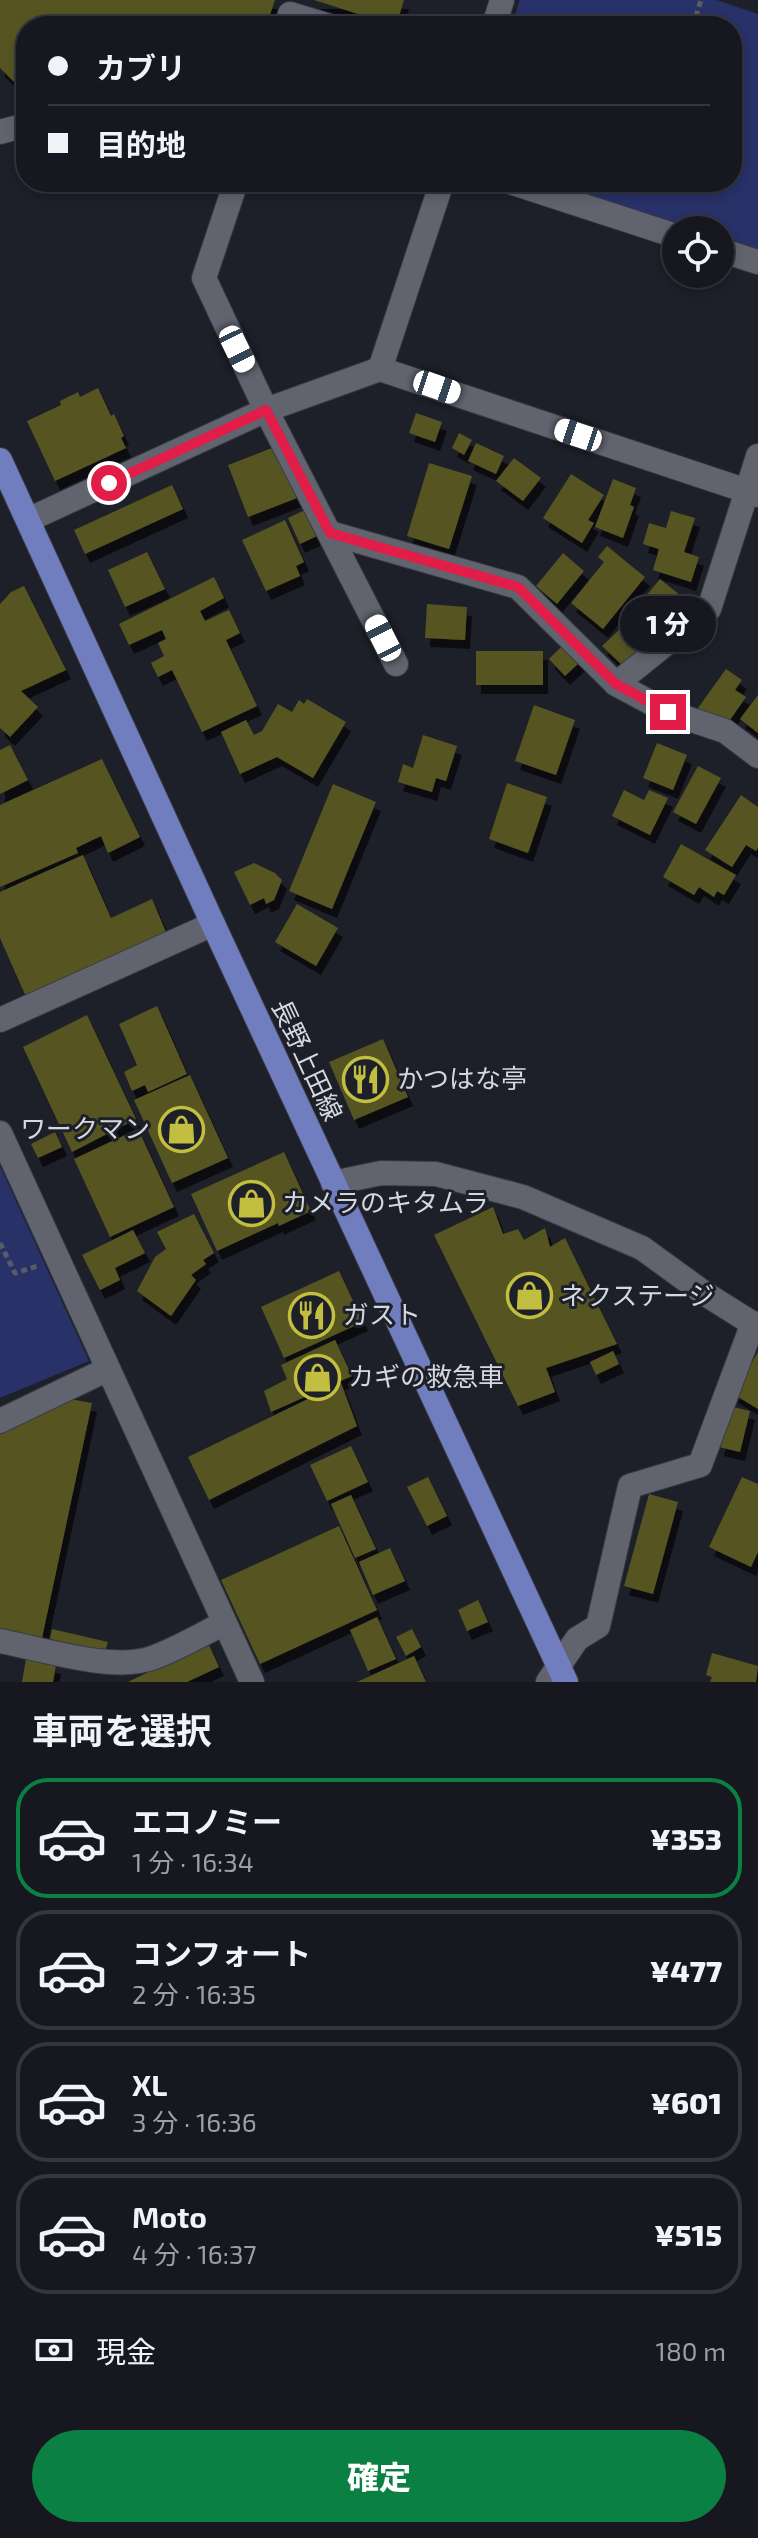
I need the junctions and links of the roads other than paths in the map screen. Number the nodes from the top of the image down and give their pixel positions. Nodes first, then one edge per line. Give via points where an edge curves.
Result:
1 (233, 192) edge
2 (439, 192) edge
3 (541, 192) edge
4 (662, 231) edge
5 (734, 254) edge
6 (758, 262) edge
7 (380, 369) junction
8 (266, 410) junction
9 (758, 456) edge
10 (0, 460) edge
11 (752, 493) edge
12 (28, 520) junction
13 (330, 533) junction
14 (396, 664) dead end
15 (616, 684) junction
16 (758, 756) edge
17 (213, 924) junction
18 (0, 1020) edge
19 (0, 1133) edge
20 (333, 1183) junction
21 (756, 1325) edge
22 (108, 1369) junction
23 (0, 1421) edge
24 (224, 1623) junction
25 (0, 1641) edge
26 (557, 1677) edge
27 (252, 1682) edge

1 - 8 street via 204,278
2 - 7 street
3 - 4 street
5 - 6 street
7 - 8 street
7 - 11 street
8 - 12 street
8 - 13 street
9 - 11 street
10 - 12 main road, 長野上田線
11 - 15 street via 709,609
12 - 17 main road, 長野上田線
13 - 14 street
13 - 15 street via 518,587
15 - 16 street via 668,712 725,731
17 - 18 street
17 - 20 main road, 長野上田線
19 - 22 street
20 - 21 street via 381,1173 436,1174 523,1197 642,1248
20 - 26 main road, 長野上田線
21 - 26 street via 700,1465 630,1486 598,1626 577,1639
22 - 23 street
22 - 24 street
24 - 25 street via 150,1659 121,1664
24 - 27 street

